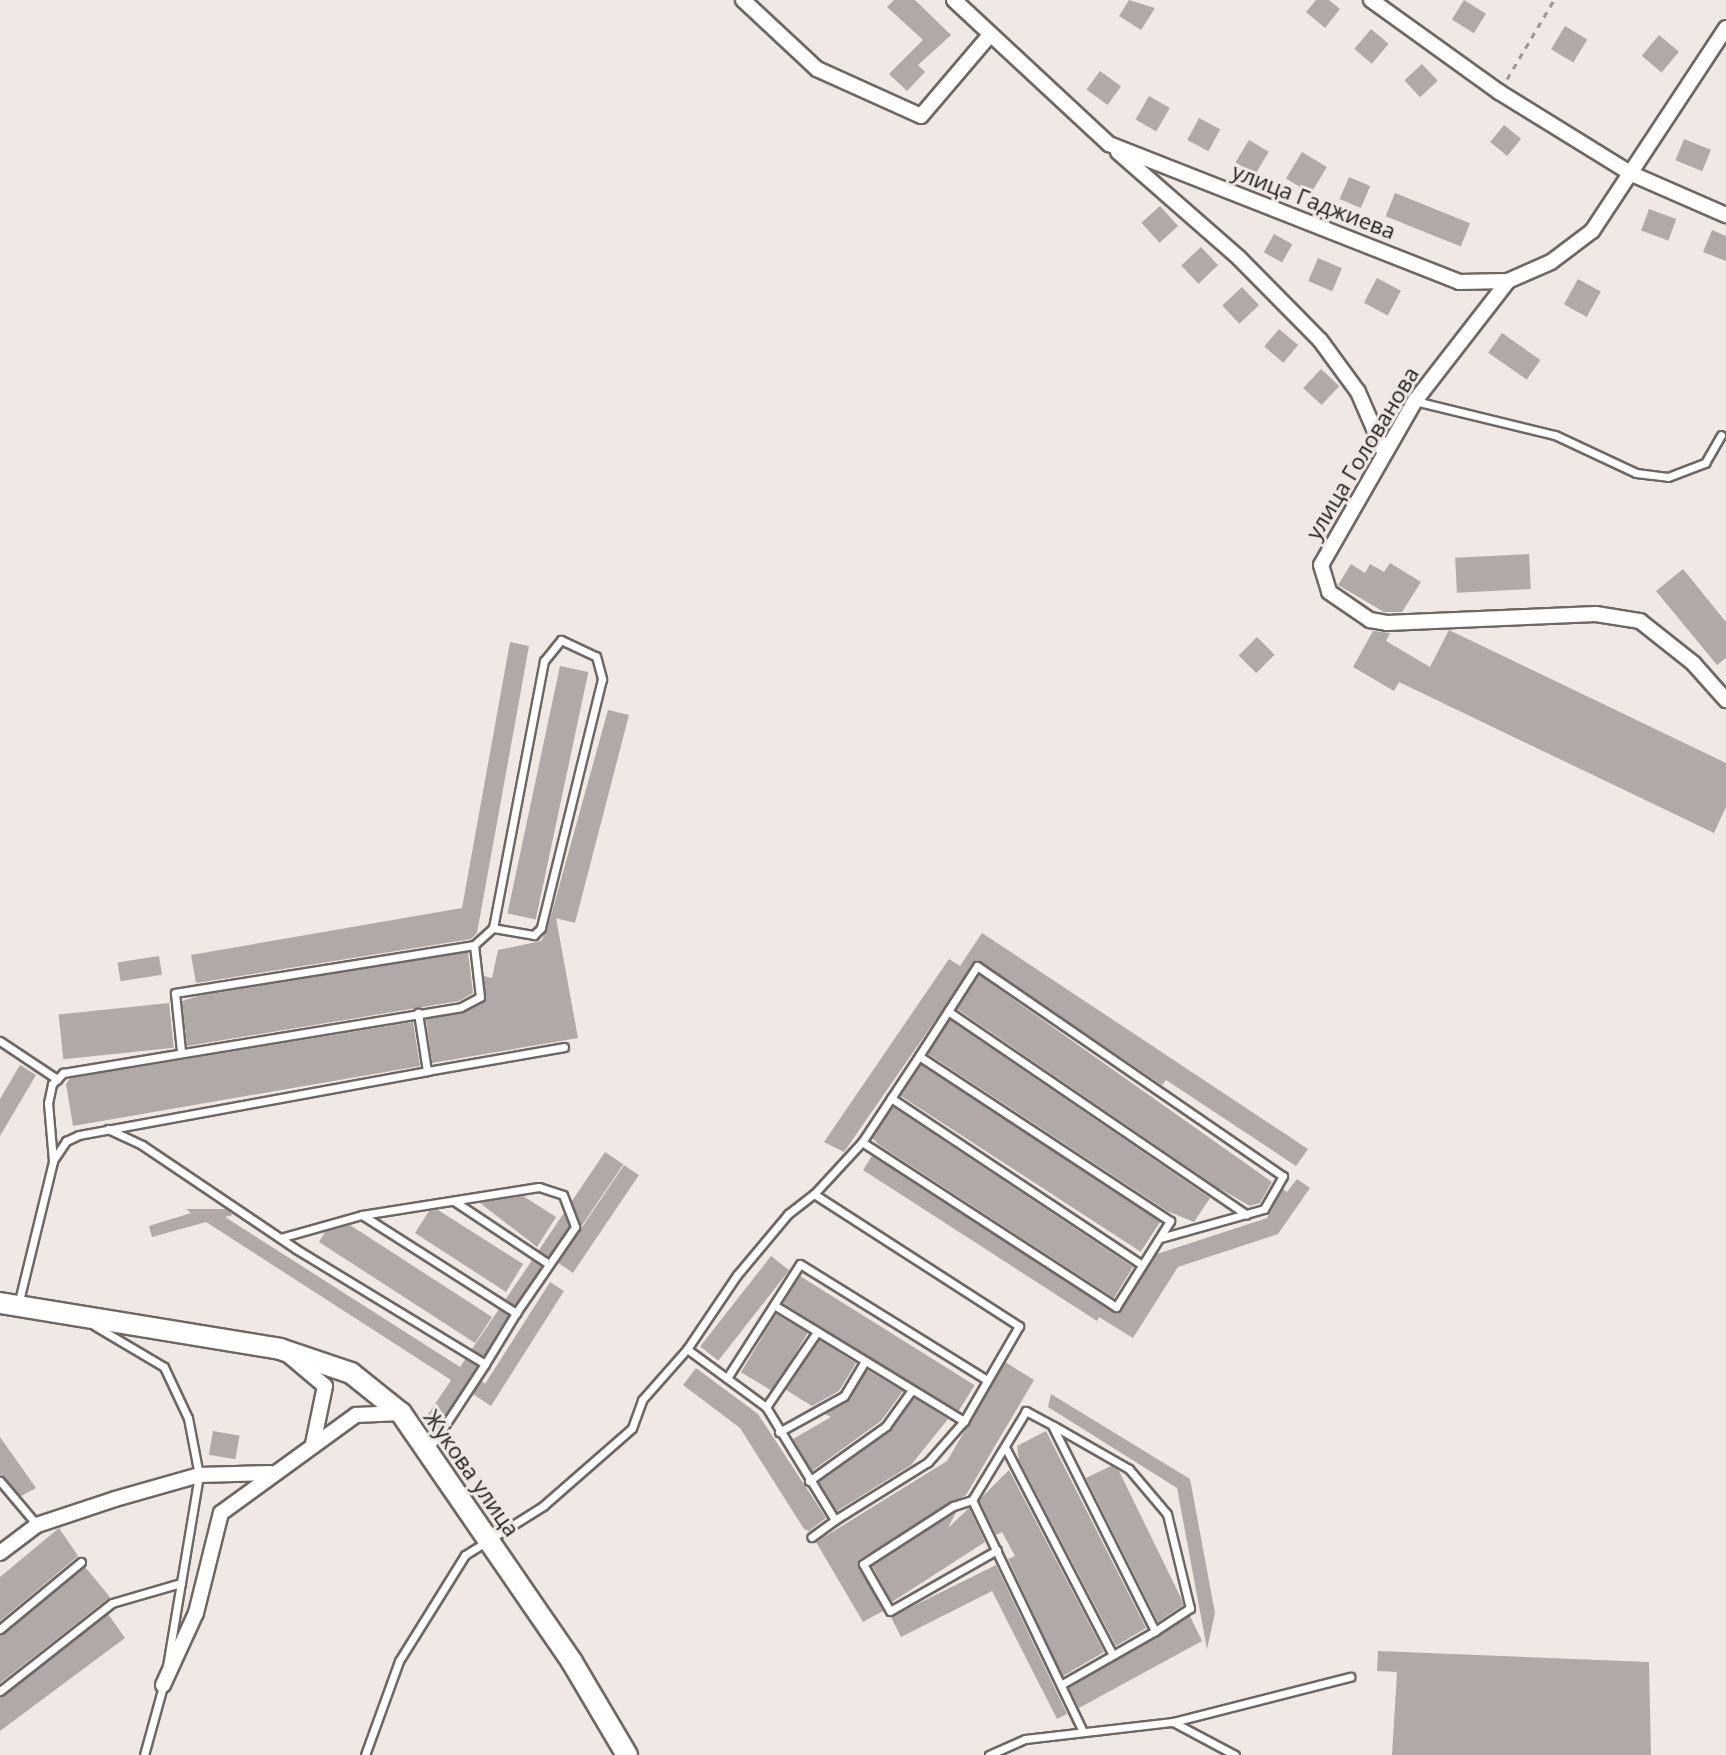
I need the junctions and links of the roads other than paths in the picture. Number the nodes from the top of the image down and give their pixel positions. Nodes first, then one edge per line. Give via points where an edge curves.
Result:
1 (743, 0) edge
2 (1371, 0) edge
3 (958, 2) edge
4 (1726, 28) edge
5 (990, 35) junction
6 (1109, 144) junction
7 (1632, 174) junction
8 (1726, 215) edge
9 (1508, 281) junction
10 (1415, 401) junction
11 (1721, 435) dead end
12 (1384, 452) junction
13 (1726, 700) edge
14 (493, 928) junction
15 (474, 945) junction
16 (948, 1011) junction
17 (418, 1013) junction
18 (0, 1041) edge
19 (564, 1047) dead end
20 (181, 1051) junction
21 (919, 1056) junction
22 (427, 1071) junction
23 (57, 1079) junction
24 (891, 1098) junction
25 (108, 1129) junction
26 (862, 1142) junction
27 (53, 1161) junction
28 (814, 1194) junction
29 (454, 1201) junction
30 (1246, 1214) junction
31 (362, 1215) junction
32 (280, 1238) junction
33 (1160, 1238) junction
34 (549, 1264) junction
35 (1142, 1265) junction
36 (9, 1305) edge
37 (774, 1305) junction
38 (69, 1311) junction
39 (516, 1313) junction
40 (817, 1332) junction
41 (280, 1349) junction
42 (687, 1349) junction
43 (865, 1361) junction
44 (485, 1364) junction
45 (727, 1378) junction
46 (987, 1380) junction
47 (912, 1390) junction
48 (766, 1407) junction
49 (401, 1413) junction
50 (964, 1421) junction
51 (1052, 1425) junction
52 (779, 1432) junction
53 (313, 1444) junction
54 (1005, 1447) junction
55 (428, 1451) junction
56 (271, 1473) junction
57 (199, 1475) junction
58 (0, 1481) edge
59 (809, 1481) junction
60 (972, 1500) junction
61 (835, 1520) junction
62 (37, 1525) junction
63 (812, 1537) dead end
64 (489, 1538) junction
65 (997, 1550) junction
66 (0, 1552) edge
67 (81, 1562) dead end
68 (181, 1583) junction
69 (0, 1629) edge
70 (1155, 1631) junction
71 (1113, 1655) junction
72 (1350, 1677) dead end
73 (1064, 1683) junction
74 (163, 1685) junction
75 (0, 1691) edge
76 (1173, 1722) junction
77 (1083, 1732) junction
78 (144, 1755) edge
79 (365, 1755) edge
80 (627, 1755) edge
81 (989, 1755) edge
82 (1235, 1755) edge

1 - 5 street via 817,69 921,116
2 - 7 street via 1499,92
3 - 5 street, улица Гаджиева
4 - 7 street, улица Голованова via 1716,35
5 - 6 street, улица Гаджиева
6 - 9 street, улица Гаджиева via 1459,282
6 - 12 street, улица Гаджиева via 1239,258 1320,340 1358,392
7 - 8 street
7 - 9 street, улица Голованова via 1592,231 1551,262
9 - 10 street, улица Голованова
10 - 11 lane via 1555,435 1636,473 1668,477 1705,463
10 - 12 street, улица Голованова
12 - 13 street, улица Голованова via 1328,547 1321,565 1329,592 1370,620 1387,623 1596,614 1640,621 1693,663
14 - 14 lane via 534,935 541,928 602,679 596,656 561,640 544,661
14 - 15 lane
15 - 17 lane via 480,997 461,1007
15 - 20 lane via 175,993
16 - 21 lane
16 - 30 lane
16 - 30 lane via 977,966 1283,1176 1264,1209
17 - 20 lane
17 - 22 lane
18 - 23 lane
19 - 22 lane
20 - 23 lane via 63,1073
21 - 24 lane
21 - 33 lane via 1170,1221
22 - 25 lane
23 - 27 lane via 48,1103
24 - 26 lane
24 - 35 lane
25 - 27 lane via 66,1141
25 - 32 lane via 142,1145
26 - 28 lane
26 - 35 lane via 1116,1307
27 - 36 lane
28 - 42 lane via 788,1214 737,1275
28 - 46 lane via 1019,1326
29 - 31 lane
29 - 34 lane
29 - 34 lane via 539,1187 563,1195 575,1227
30 - 33 lane
31 - 32 lane
31 - 39 lane
32 - 44 lane
33 - 35 lane
34 - 39 lane
36 - 38 main road, Жукова улица
37 - 40 lane
37 - 45 lane
37 - 46 lane via 800,1264
38 - 41 main road, Жукова улица
38 - 57 lane via 164,1367 188,1418
39 - 44 lane
40 - 43 lane
40 - 48 lane
41 - 49 main road, Жукова улица via 351,1373
41 - 53 street via 325,1386
42 - 45 lane
42 - 64 lane via 642,1400 632,1428 543,1506
43 - 47 lane
43 - 52 lane via 844,1396
44 - 55 lane
45 - 48 lane
46 - 50 lane
47 - 50 lane
47 - 59 lane via 886,1426
48 - 52 lane
49 - 53 street via 356,1415
49 - 55 main road, Жукова улица
50 - 61 lane via 928,1462
51 - 54 lane via 1026,1411
51 - 70 lane
51 - 70 lane via 1129,1469 1167,1514 1190,1608
52 - 59 lane
53 - 56 street
54 - 60 lane
54 - 71 lane
55 - 64 main road, Жукова улица
56 - 57 street
56 - 74 street via 221,1513 196,1613
57 - 62 street
57 - 68 lane
58 - 62 lane
59 - 61 lane
60 - 65 lane
60 - 65 lane via 953,1506 863,1564 890,1611
61 - 63 lane
62 - 66 street
64 - 79 lane via 465,1555 399,1661
64 - 80 main road, Жукова улица
65 - 73 lane
67 - 69 lane
68 - 74 lane
68 - 75 lane via 112,1603
70 - 71 lane
71 - 73 lane
72 - 76 lane
73 - 77 lane
74 - 78 lane
76 - 77 lane
76 - 82 lane
77 - 81 lane via 1025,1739

